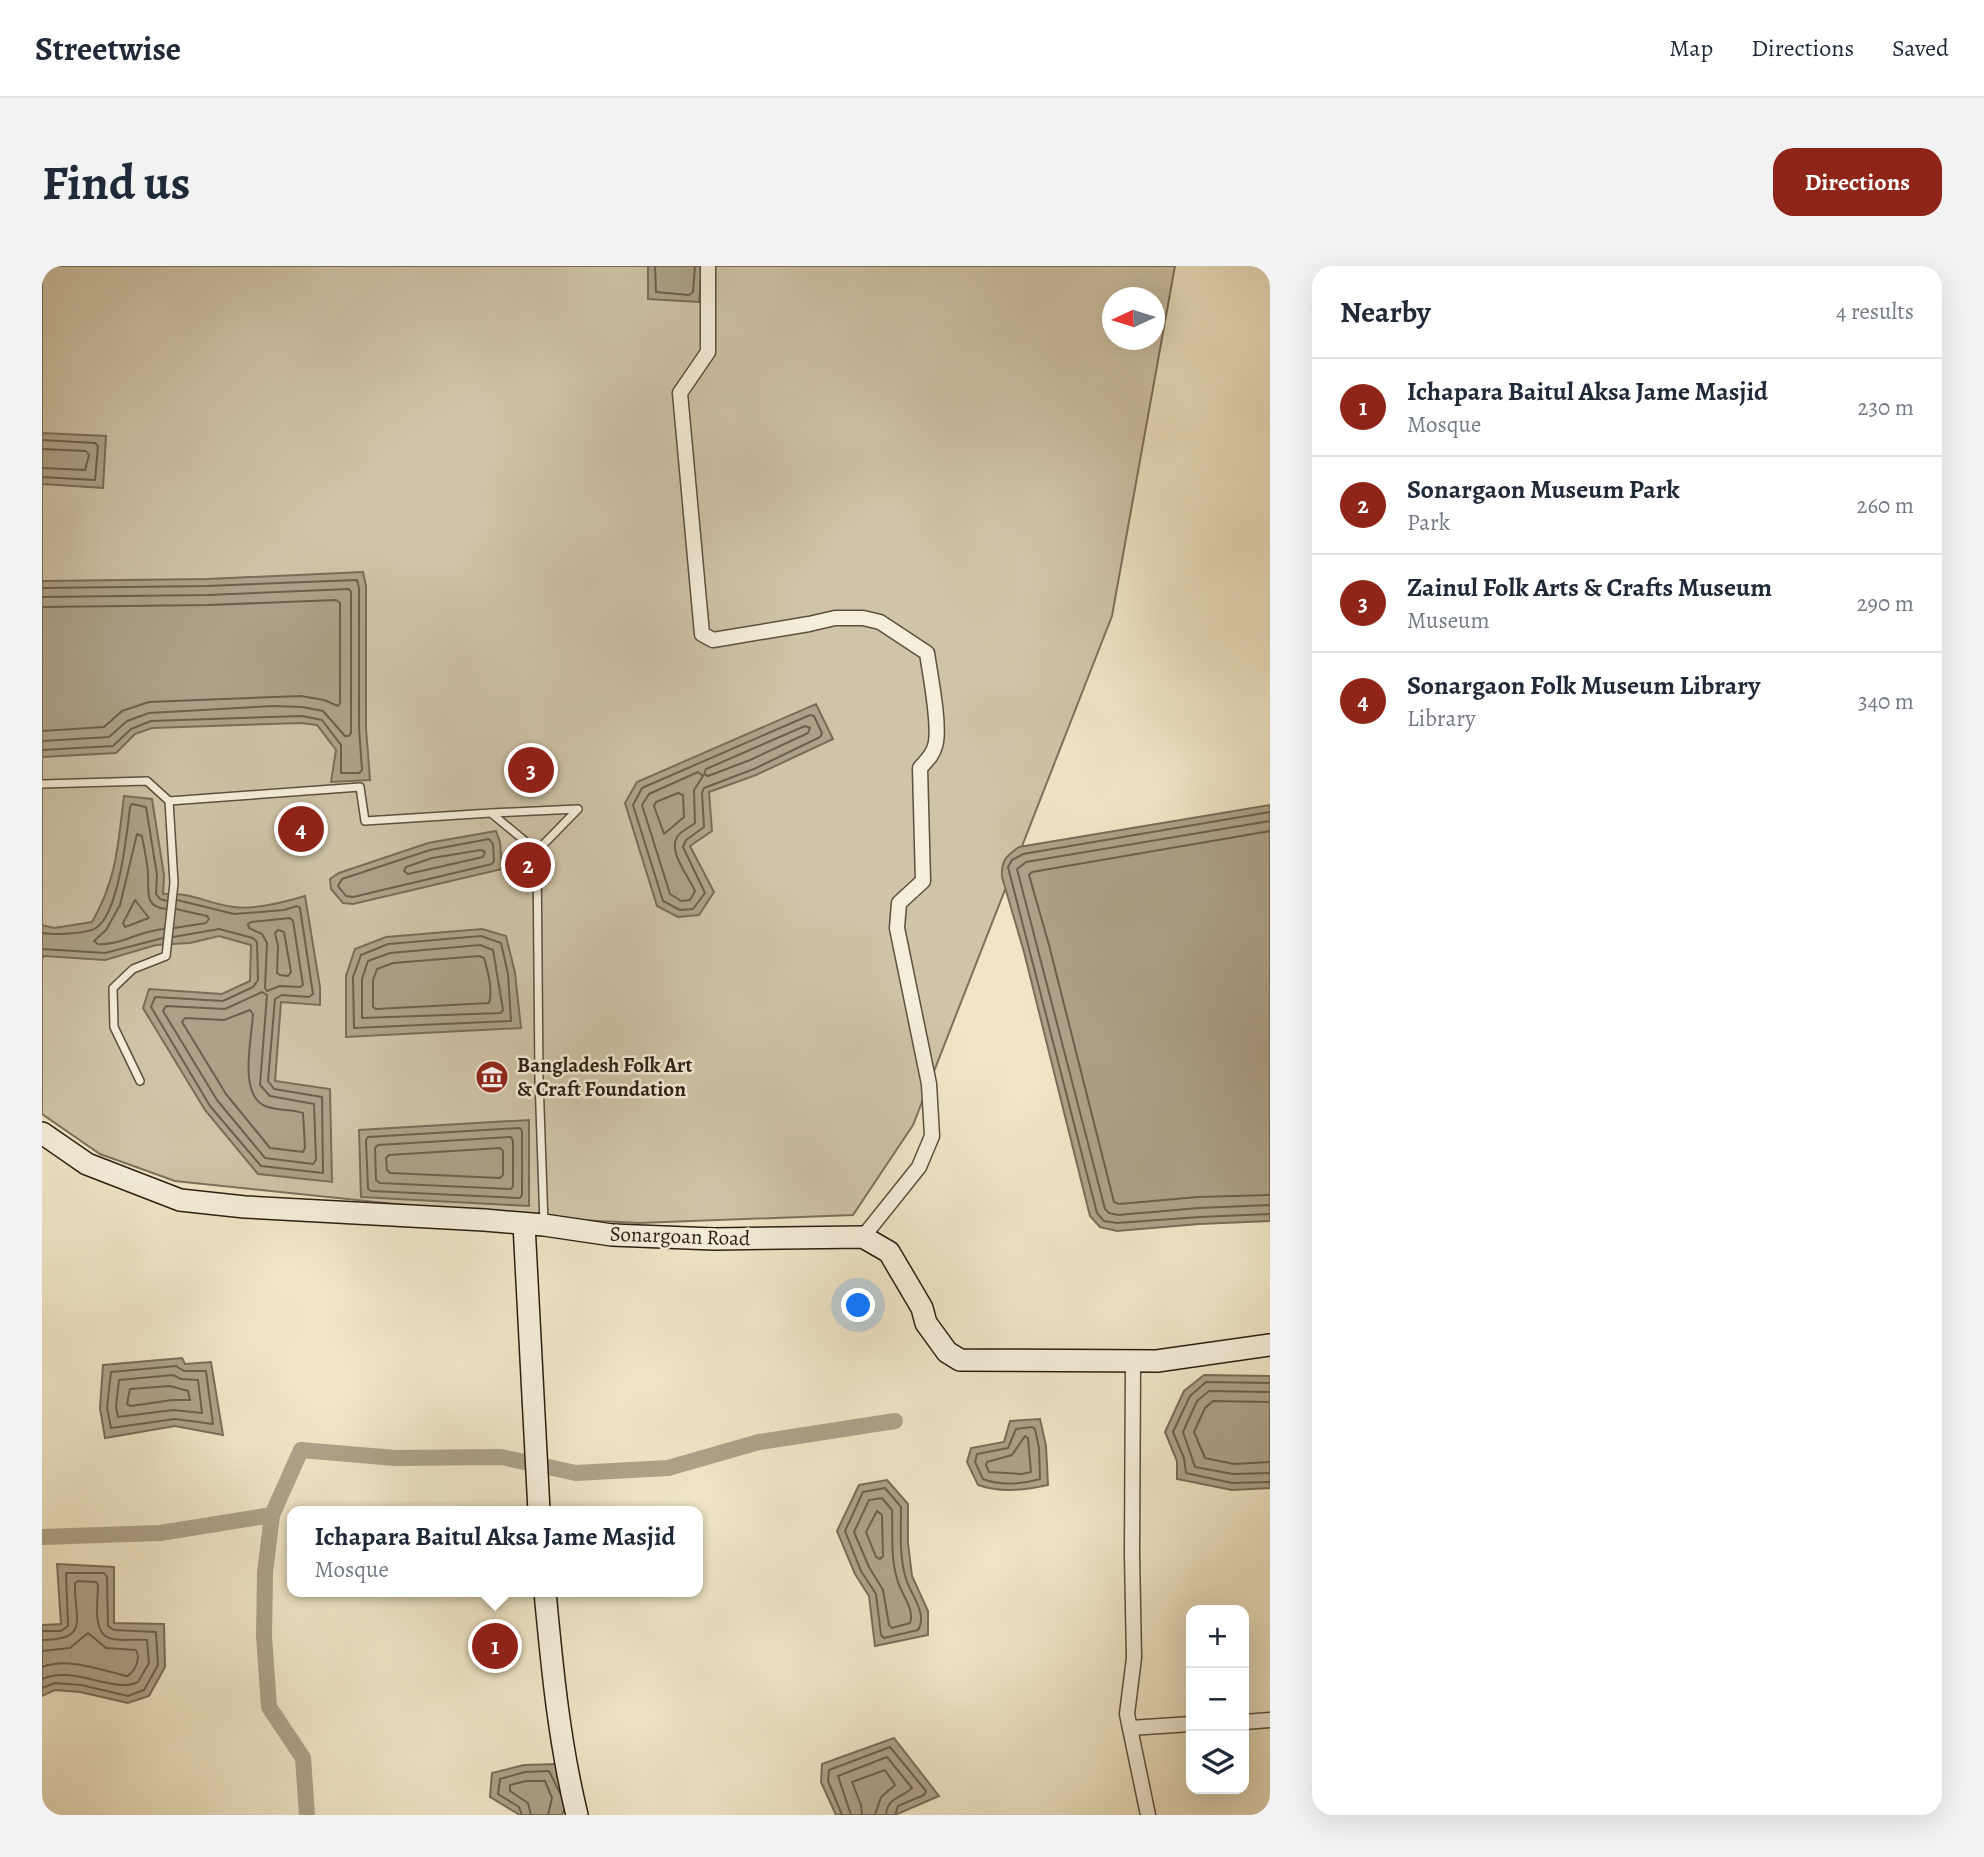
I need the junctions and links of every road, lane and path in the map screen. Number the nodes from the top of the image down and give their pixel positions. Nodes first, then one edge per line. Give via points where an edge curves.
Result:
1 (708, 266) edge
2 (42, 784) edge
3 (169, 801) junction
4 (491, 813) junction
5 (537, 851) junction
6 (140, 1081) dead end
7 (42, 1133) edge
8 (534, 1224) junction
9 (863, 1237) junction
10 (1270, 1345) edge
11 (1133, 1361) junction
12 (538, 1506) edge
13 (545, 1597) edge
14 (1270, 1720) edge
15 (1249, 1722) edge
16 (1186, 1724) edge
17 (1130, 1727) junction
18 (577, 1815) edge
19 (1148, 1815) edge

1 - 9 street via 708,352 680,393 702,634 713,640 835,618 863,618 880,622 927,653 936,744 920,768 923,881 900,902 897,928 929,1084 932,1136 919,1167
2 - 3 lane via 147,781
3 - 4 lane via 360,787 365,821
3 - 6 lane via 174,883 166,956 133,969 113,988 114,1027
4 - 5 lane
4 - 5 lane via 578,808
5 - 8 lane via 539,1079
7 - 8 main road, Sonargoan Road via 87,1164 180,1200
8 - 9 main road, Sonargoan Road via 612,1235 714,1240
8 - 12 main road
9 - 11 main road via 889,1252 926,1322 947,1352 960,1360
10 - 11 main road
11 - 17 street
13 - 18 main road
14 - 15 street
16 - 17 street
17 - 19 street

